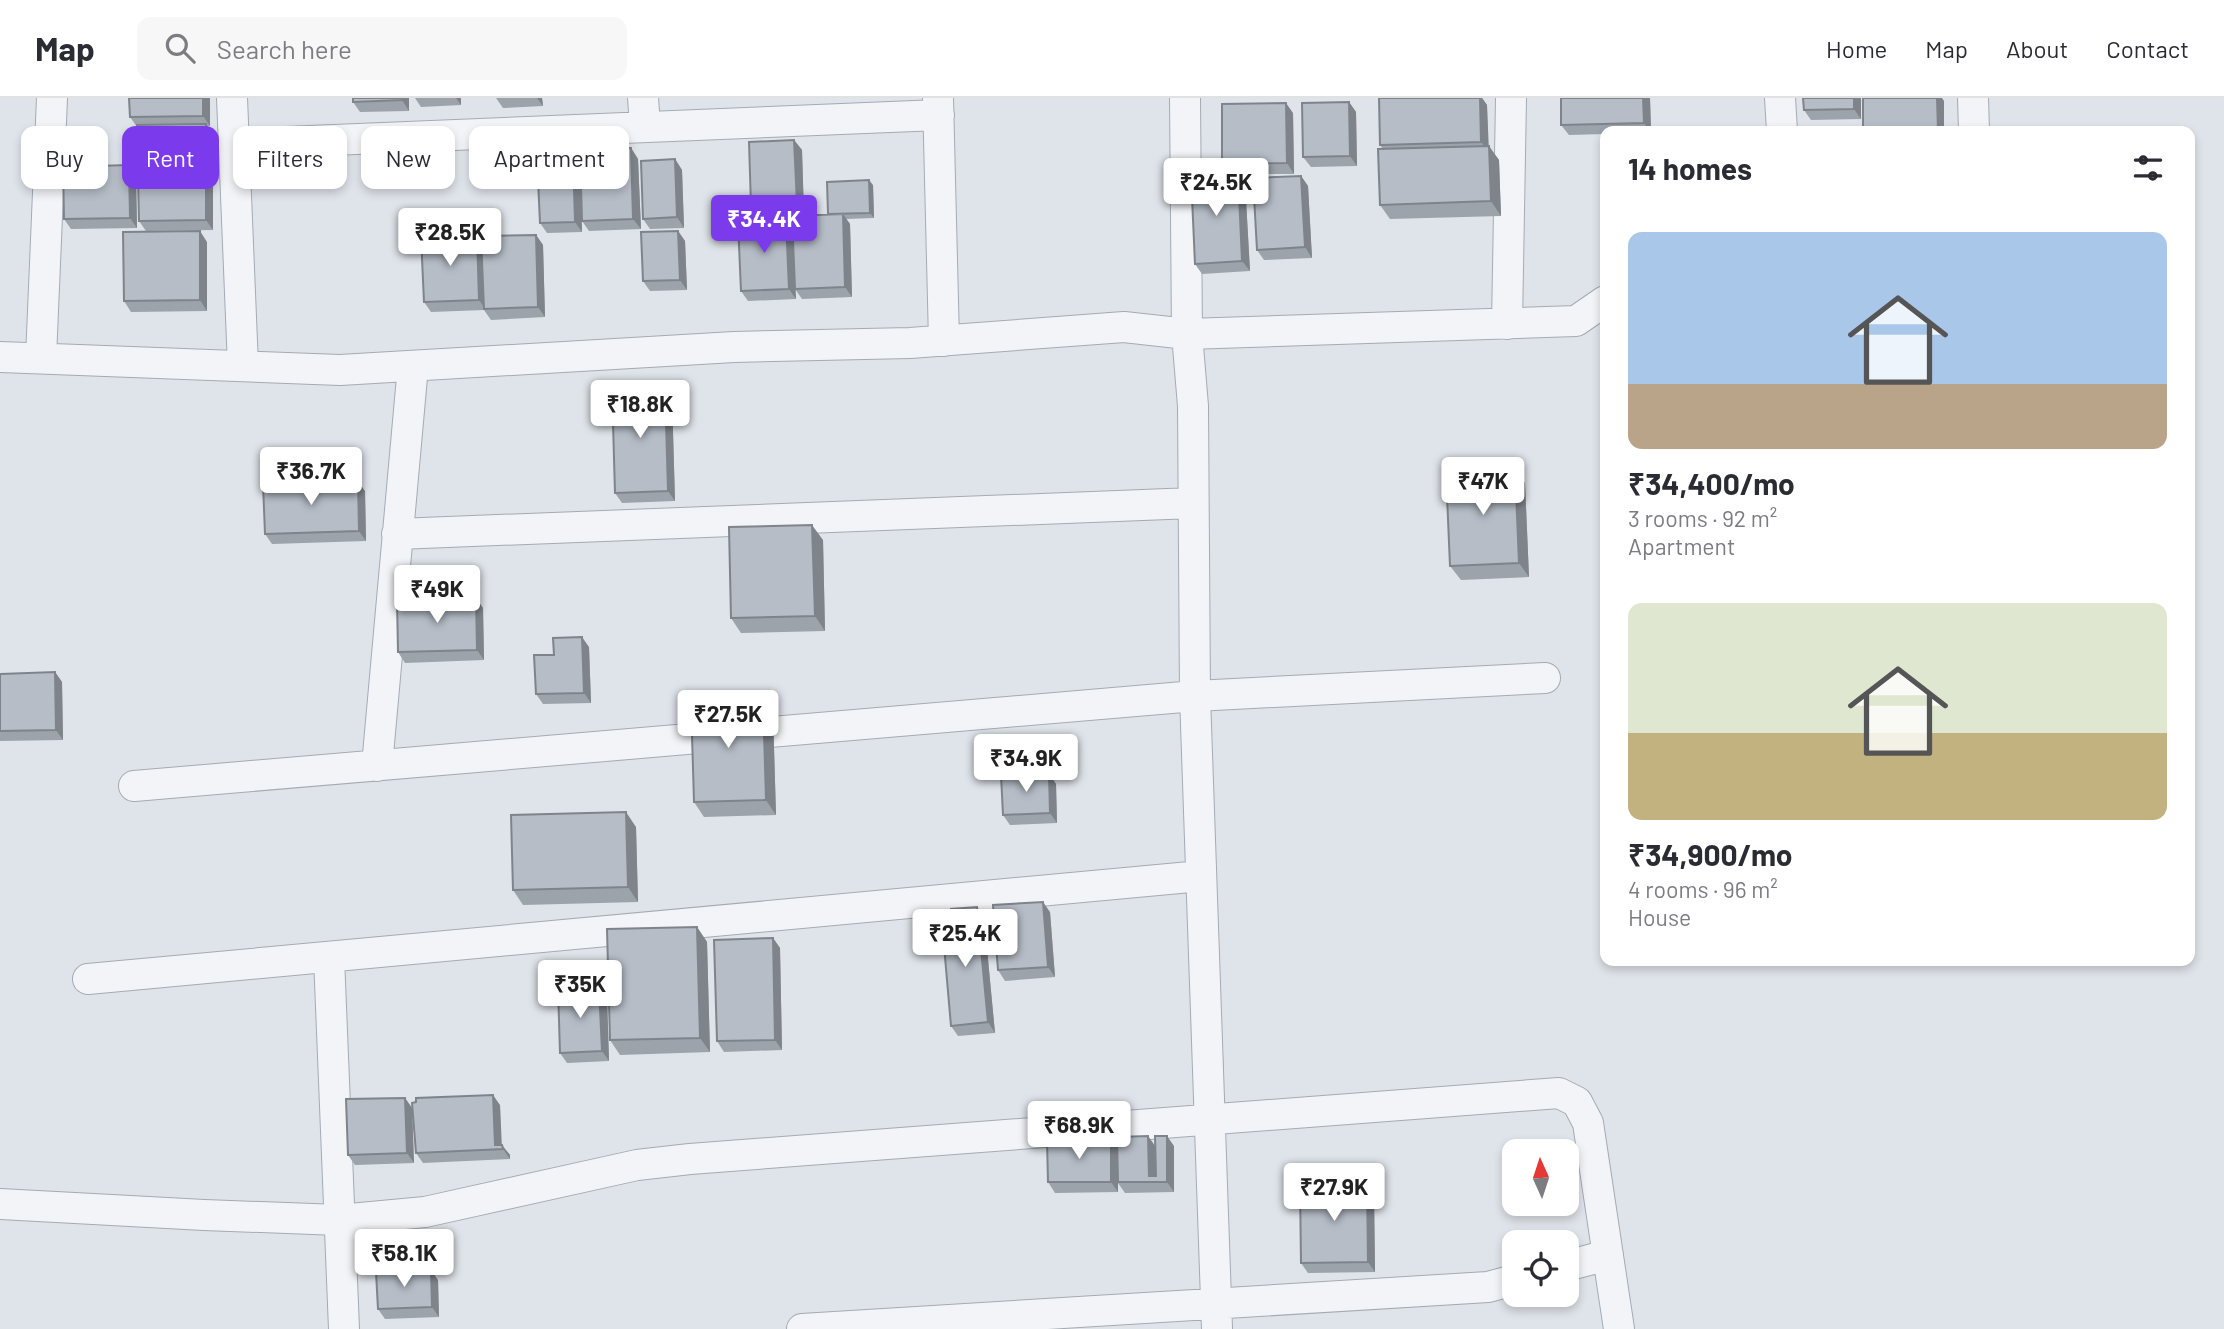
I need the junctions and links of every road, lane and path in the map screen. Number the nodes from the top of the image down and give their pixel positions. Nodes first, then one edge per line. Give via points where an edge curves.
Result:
1 (52, 98) edge
2 (232, 98) edge
3 (1185, 98) edge
4 (1511, 98) edge
5 (1780, 98) edge
6 (1973, 98) edge
7 (938, 107) edge
8 (644, 112) edge
9 (233, 126) edge
10 (1782, 126) edge
11 (1974, 126) edge
12 (347, 135) edge
13 (236, 189) edge
14 (1600, 304) edge
15 (1507, 324) junction
16 (1187, 334) junction
17 (944, 341) junction
18 (0, 357) edge
19 (41, 358) junction
20 (243, 366) junction
21 (412, 366) junction
22 (1194, 503) junction
23 (397, 534) junction
24 (1545, 678) dead end
25 (1195, 696) junction
26 (377, 766) junction
27 (134, 786) dead end
28 (1201, 876) junction
29 (329, 957) junction
30 (88, 979) dead end
31 (1210, 1118) junction
32 (0, 1204) edge
33 (340, 1220) junction
34 (1608, 1255) junction
35 (1579, 1263) edge
36 (1502, 1283) edge
37 (1216, 1316) edge
38 (344, 1329) edge
39 (802, 1329) edge
40 (1619, 1329) edge

1 - 19 street
2 - 9 street
3 - 16 street
4 - 15 street
5 - 10 street
6 - 11 street
7 - 8 street
7 - 17 street
8 - 12 street
13 - 20 street
14 - 15 street via 1576,321
15 - 16 street
16 - 17 street via 1124,327
16 - 22 street
17 - 21 street via 734,347
18 - 19 street
19 - 20 street
20 - 21 street via 340,370
21 - 23 street
22 - 23 street
22 - 25 street
23 - 26 street
24 - 25 street
25 - 26 street
25 - 28 street
26 - 27 street
28 - 29 street
28 - 31 street
29 - 30 street
29 - 33 street
31 - 33 street via 637,1165 425,1212
31 - 34 street via 1559,1093 1577,1102 1588,1123
31 - 37 street
32 - 33 street
33 - 38 street
34 - 35 street
34 - 40 street
36 - 37 street
37 - 39 street

